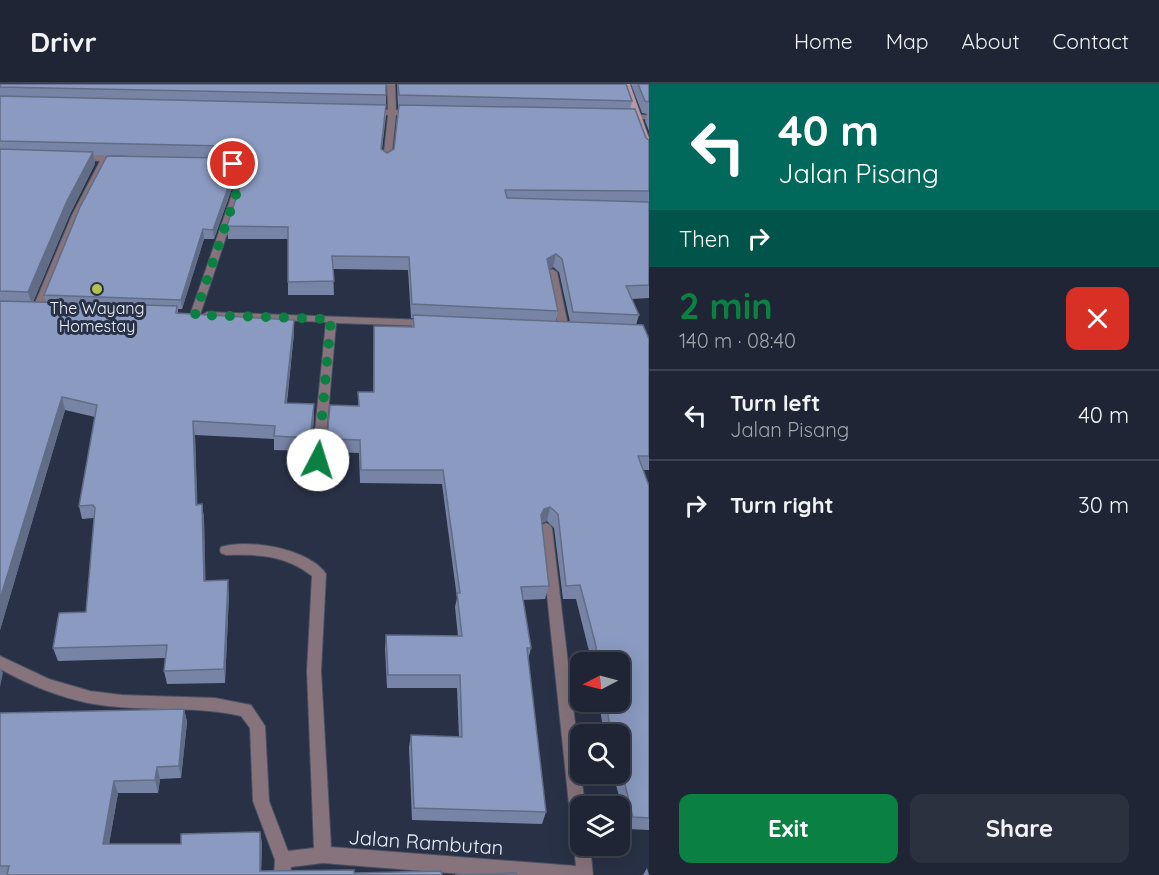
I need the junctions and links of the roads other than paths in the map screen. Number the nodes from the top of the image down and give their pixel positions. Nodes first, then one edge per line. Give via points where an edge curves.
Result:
1 (391, 84) edge
2 (626, 84) edge
3 (357, 112) edge
4 (392, 113) junction
5 (427, 113) edge
6 (615, 117) edge
7 (638, 117) junction
8 (649, 117) edge
9 (649, 149) edge
10 (70, 158) edge
11 (105, 158) junction
12 (129, 159) edge
13 (387, 160) edge
14 (213, 161) edge
15 (552, 272) edge
16 (38, 310) edge
17 (331, 319) junction
18 (436, 324) edge
19 (552, 329) edge
20 (318, 460) dead end
21 (546, 528) dead end
22 (226, 550) dead end
23 (0, 662) edge
24 (576, 796) edge
25 (323, 855) junction
26 (583, 856) edge
27 (283, 867) edge
28 (580, 875) edge
29 (585, 875) edge

1 - 4 street
2 - 7 street
3 - 4 street
4 - 5 street
4 - 13 street
6 - 7 street
7 - 8 street
7 - 9 street
10 - 11 street
11 - 12 street
11 - 16 street via 76,215
14 - 17 street via 233,164 240,168 242,177 190,315
15 - 19 street via 569,330
17 - 18 street
17 - 20 street
21 - 24 street
22 - 25 street via 263,549 303,560 319,574 314,671
23 - 27 street via 40,682 80,695 123,701 222,704 246,710 257,726 261,801
25 - 27 street, Jalan Rambutan
25 - 28 street, Jalan Rambutan
26 - 29 street

